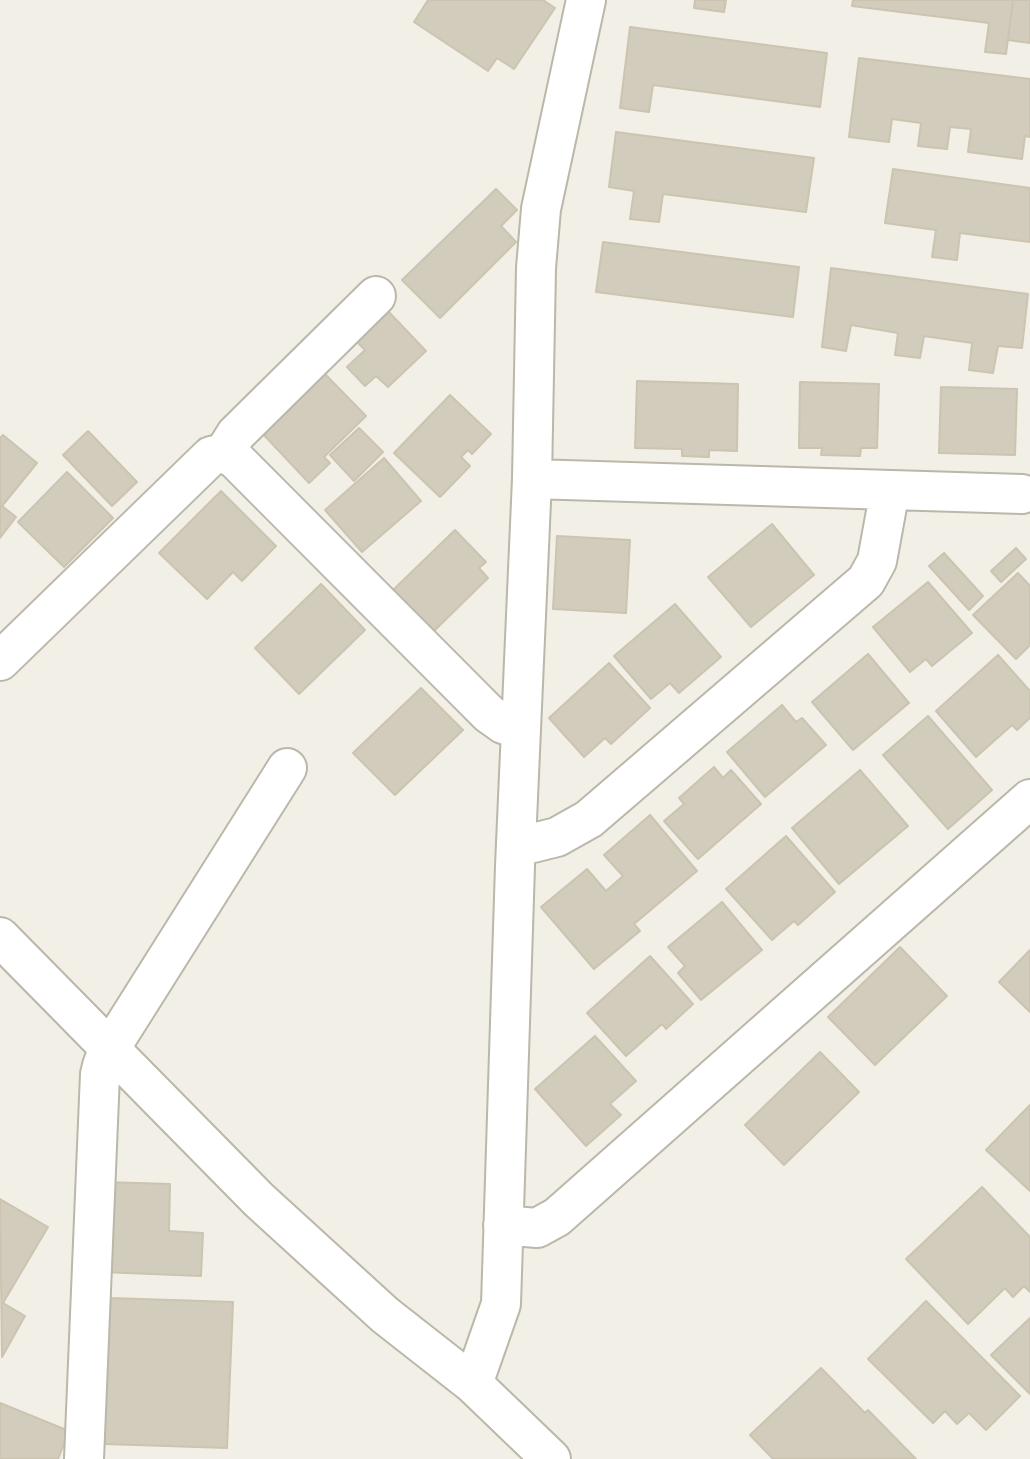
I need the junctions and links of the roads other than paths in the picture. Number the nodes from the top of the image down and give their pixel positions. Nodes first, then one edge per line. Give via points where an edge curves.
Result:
1 (586, 0) edge
2 (376, 296) dead end
3 (224, 453) junction
4 (532, 479) junction
5 (890, 490) junction
6 (1022, 494) dead end
7 (0, 661) edge
8 (521, 730) junction
9 (287, 768) dead end
10 (1030, 799) edge
11 (516, 841) junction
12 (0, 937) edge
13 (110, 1049) junction
14 (503, 1225) junction
15 (473, 1384) junction
16 (84, 1459) edge
17 (551, 1459) edge

1 - 4 street via 541,209
2 - 3 street via 236,434
3 - 7 street via 211,456
3 - 8 street via 489,714
4 - 5 street
4 - 8 street
5 - 6 street
5 - 11 street via 877,561 866,581 589,819 557,837
8 - 11 street
9 - 13 street
10 - 14 street via 557,1217 537,1228
11 - 14 street
12 - 13 street
13 - 15 street via 259,1200 385,1315
13 - 16 street via 100,1074
14 - 15 street via 501,1304
15 - 17 street

